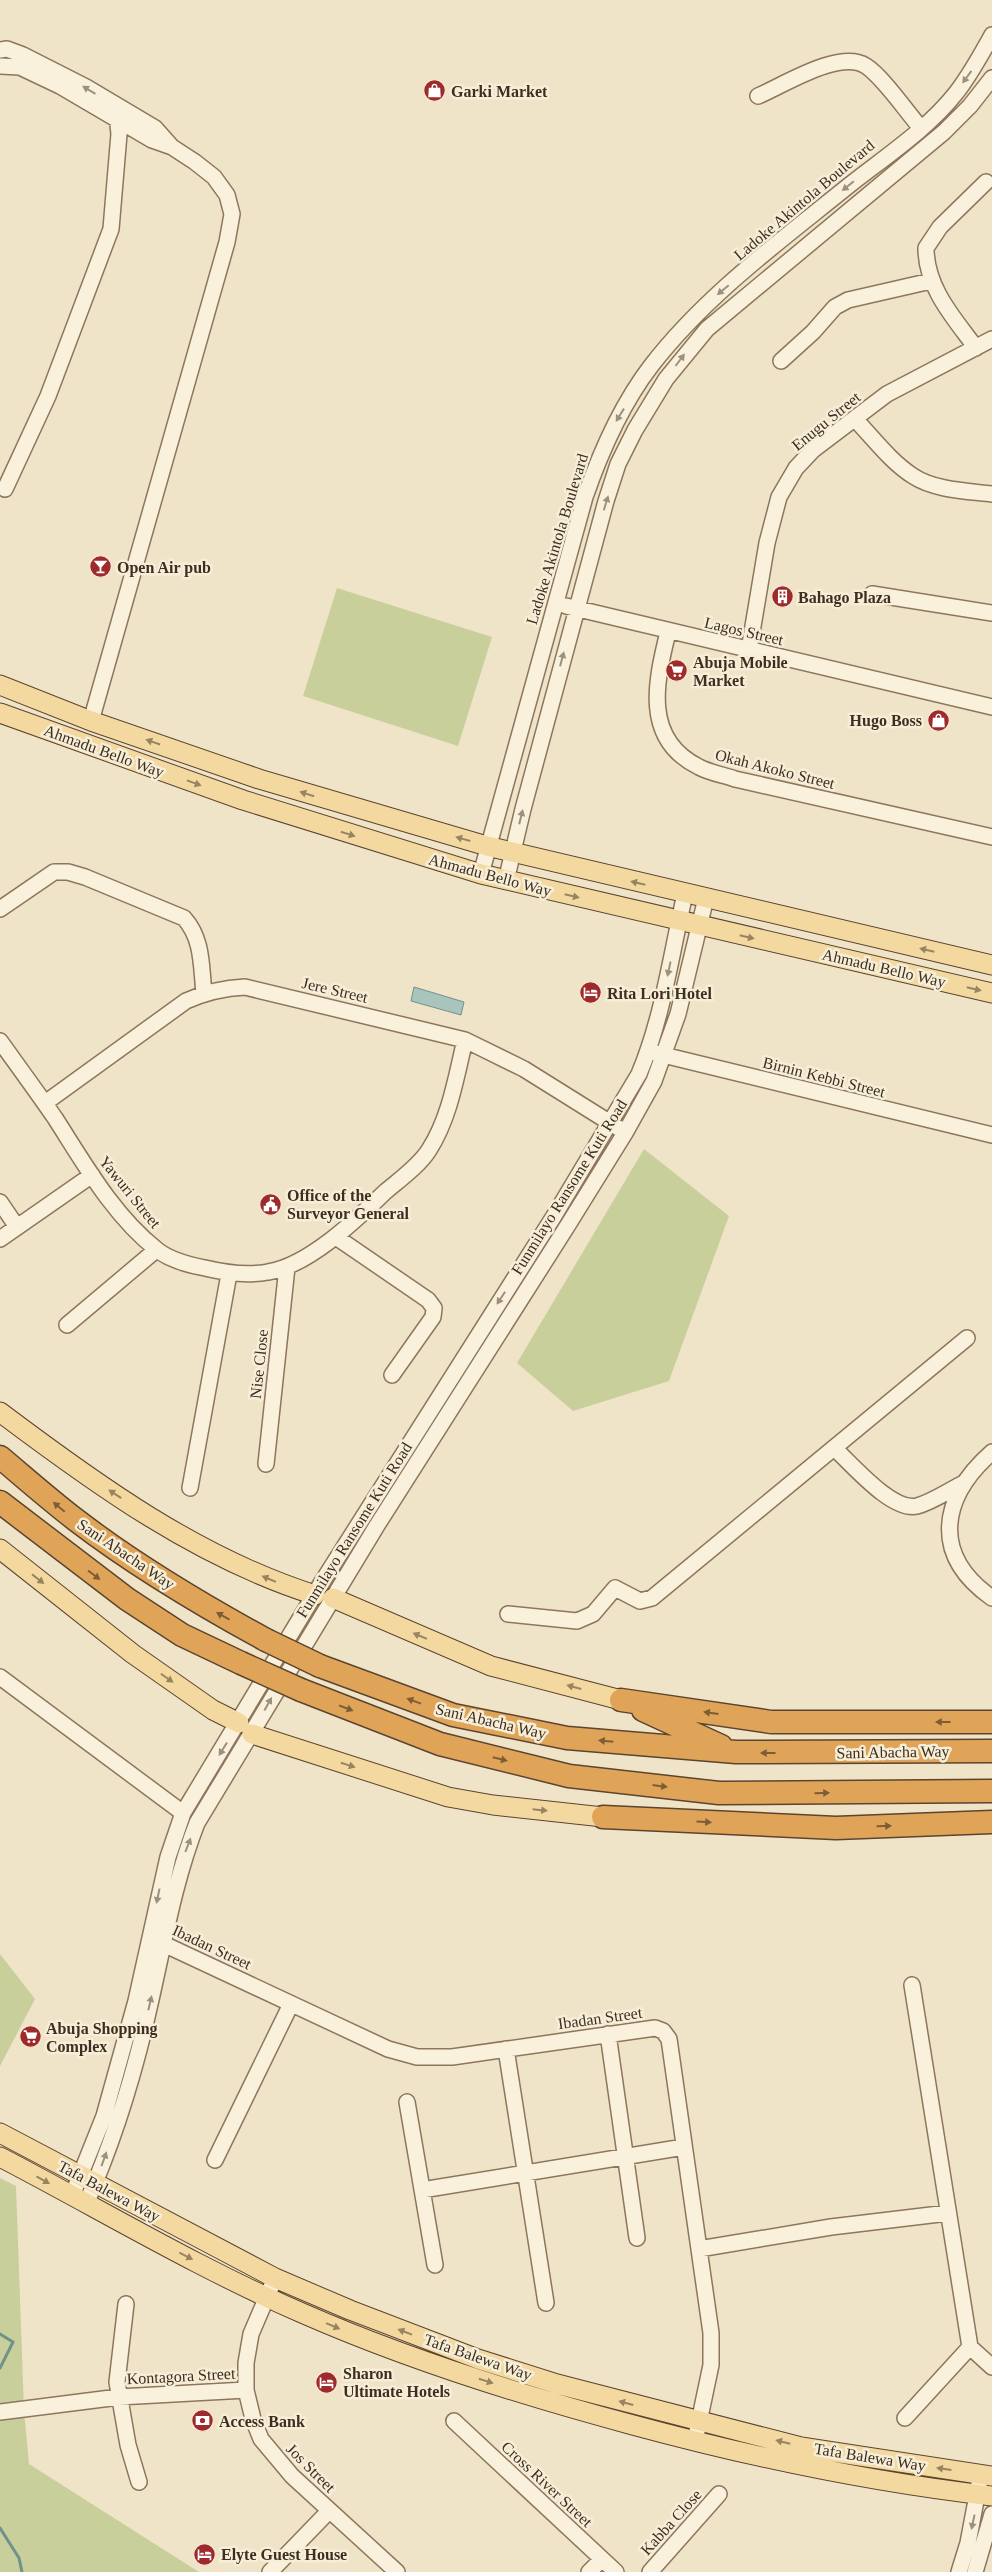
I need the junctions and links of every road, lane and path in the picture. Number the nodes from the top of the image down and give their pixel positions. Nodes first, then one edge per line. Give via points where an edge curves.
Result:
1 (992, 36) edge
2 (0, 50) edge
3 (0, 66) edge
4 (992, 78) edge
5 (758, 96) dead end
6 (117, 113) junction
7 (920, 128) junction
8 (986, 182) dead end
9 (932, 281) junction
10 (992, 339) edge
11 (976, 348) junction
12 (781, 361) dead end
13 (854, 419) junction
14 (5, 489) dead end
15 (992, 494) edge
16 (872, 594) dead end
17 (554, 604) junction
18 (575, 608) junction
19 (992, 613) edge
20 (668, 632) junction
21 (749, 650) junction
22 (0, 686) edge
23 (992, 708) edge
24 (0, 713) edge
25 (91, 721) junction
26 (992, 837) edge
27 (487, 846) junction
28 (512, 853) junction
29 (481, 874) junction
30 (506, 881) junction
31 (685, 894) junction
32 (706, 898) junction
33 (0, 909) edge
34 (678, 921) junction
35 (700, 926) junction
36 (992, 965) edge
37 (204, 993) junction
38 (992, 993) edge
39 (465, 1040) junction
40 (0, 1041) edge
41 (649, 1050) junction
42 (665, 1056) junction
43 (45, 1103) junction
44 (611, 1124) junction
45 (626, 1133) junction
46 (992, 1135) edge
47 (92, 1175) junction
48 (0, 1202) edge
49 (17, 1227) junction
50 (336, 1237) junction
51 (0, 1240) edge
52 (156, 1250) junction
53 (287, 1268) junction
54 (229, 1274) junction
55 (67, 1324) dead end
56 (966, 1338) dead end
57 (392, 1376) dead end
58 (0, 1412) edge
59 (834, 1448) junction
60 (992, 1452) edge
61 (0, 1457) edge
62 (266, 1464) dead end
63 (962, 1484) junction
64 (190, 1488) dead end
65 (0, 1502) edge
66 (0, 1549) edge
67 (324, 1597) junction
68 (992, 1598) edge
69 (508, 1614) dead end
70 (0, 1677) edge
71 (621, 1700) junction
72 (992, 1722) edge
73 (245, 1729) junction
74 (987, 1750) edge
75 (736, 1752) junction
76 (992, 1791) edge
77 (719, 1793) junction
78 (183, 1813) junction
79 (603, 1817) junction
80 (992, 1822) edge
81 (157, 1941) junction
82 (912, 1985) dead end
83 (291, 2004) junction
84 (608, 2034) junction
85 (506, 2048) junction
86 (407, 2102) dead end
87 (0, 2133) edge
88 (684, 2147) junction
89 (624, 2156) junction
90 (0, 2157) edge
91 (215, 2160) dead end
92 (525, 2172) junction
93 (88, 2180) junction
94 (422, 2190) junction
95 (79, 2200) junction
96 (948, 2213) junction
97 (637, 2238) dead end
98 (699, 2248) junction
99 (435, 2265) dead end
100 (275, 2278) junction
101 (266, 2296) junction
102 (546, 2303) dead end
103 (126, 2304) dead end
104 (970, 2347) junction
105 (992, 2367) edge
106 (246, 2390) junction
107 (119, 2397) junction
108 (0, 2412) edge
109 (905, 2418) dead end
110 (454, 2421) dead end
111 (699, 2422) junction
112 (695, 2442) junction
113 (987, 2475) edge
114 (139, 2482) dead end
115 (719, 2494) dead end
116 (985, 2496) edge
117 (329, 2511) junction
118 (992, 2514) edge
119 (602, 2559) junction
120 (270, 2572) edge
121 (397, 2572) edge
122 (589, 2572) edge
123 (616, 2572) edge
124 (650, 2572) edge
125 (959, 2572) edge
126 (974, 2572) edge

1 -> 7 street, Ladoke Akintola Boulevard via 955,95
6 -> 2 street via 42,64 7,49
3 - 6 street via 20,67
18 -> 4 street via 618,464 635,430 684,354 727,311 944,132
5 - 7 street via 831,63 849,60 866,66
6 - 14 street via 119,134 111,230 48,396
6 - 25 street via 152,140 172,147 214,177 227,195 232,214 227,242
7 -> 17 street, Ladoke Akintola Boulevard via 715,297 650,367 616,421 599,458
8 - 9 street via 940,227 926,248
9 - 11 street via 945,306
9 - 12 street via 848,300 835,307
10 - 11 street, Enugu Street
11 - 13 street, Enugu Street via 887,394
13 - 15 street via 914,477 932,484
13 - 21 street, Enugu Street via 813,450 796,468 779,497 767,543
16 - 19 street
17 - 18 street, Lagos Street
17 - 27 street, Ladoke Akintola Boulevard
18 - 20 street, Lagos Street
28 -> 18 street
20 - 21 street, Lagos Street
20 - 26 street, Okah Akoko Street via 656,694 658,717 668,739 680,754 699,767 736,779
21 - 23 street, Lagos Street
22 - 25 main road, Ahmadu Bello Way
24 -> 29 main road, Ahmadu Bello Way via 243,800
27 -> 25 main road, Ahmadu Bello Way via 311,795
27 - 28 main road, Ahmadu Bello Way
27 - 29 street, Ladoke Akintola Boulevard
28 - 30 street
31 -> 28 main road, Ahmadu Bello Way
29 - 30 main road, Ahmadu Bello Way
30 -> 34 main road, Ahmadu Bello Way
31 - 32 main road, Ahmadu Bello Way
31 - 34 street, Funmilayo Ransome Kuti Road
32 - 35 street, Funmilayo Ransome Kuti Road
36 -> 32 main road, Ahmadu Bello Way
33 - 37 street via 54,872 85,877 184,918 198,940
34 - 35 main road, Ahmadu Bello Way
34 -> 41 street, Funmilayo Ransome Kuti Road
35 -> 38 main road, Ahmadu Bello Way
35 - 42 street, Funmilayo Ransome Kuti Road
37 - 39 street, Jere Street via 245,987
37 - 43 street, Jere Street via 186,1001
39 - 44 street, Jere Street via 524,1069
39 - 50 street, Yawuri Street via 440,1132 427,1153
40 - 43 street, Yawuri Street
41 - 42 street, Birnin Kebbi Street
41 - 44 street, Funmilayo Ransome Kuti Road
42 - 45 street, Funmilayo Ransome Kuti Road
42 - 46 street, Birnin Kebbi Street
43 - 47 street, Yawuri Street
44 - 45 street, Jere Street
44 -> 67 street, Funmilayo Ransome Kuti Road
45 - 67 street, Funmilayo Ransome Kuti Road
47 - 49 street
47 - 52 street, Yawuri Street via 127,1221
48 - 49 street
49 - 51 street
50 - 53 street, Yawuri Street
50 - 57 street via 428,1300 434,1308 433,1317
52 - 54 street, Yawuri Street via 191,1265
52 - 55 street
53 - 54 street, Yawuri Street
53 - 62 street, Nise Close
54 - 64 street
56 - 59 street
67 -> 58 main road via 276,1583 241,1568 156,1521 70,1465
59 - 63 street via 891,1500 903,1506 916,1506
59 - 69 street via 652,1598 640,1601 614,1588 592,1614 577,1621
60 - 63 street
75 -> 61 highway, Sani Abacha Way, bridge via 567,1738 452,1715 320,1666 204,1606 148,1570 75,1520
63 - 68 street via 949,1523 952,1548 962,1570 977,1588
65 -> 77 highway, Sani Abacha Way, bridge via 127,1599 182,1635 301,1690 440,1744 569,1776
66 -> 73 main road via 133,1654
71 -> 67 main road via 491,1666
67 - 73 street, Funmilayo Ransome Kuti Road
70 - 78 street
72 -> 71 highway via 771,1722
71 - 75 highway
73 -> 78 street, Funmilayo Ransome Kuti Road
73 -> 79 main road via 448,1797
81 -> 73 street, Funmilayo Ransome Kuti Road via 197,1823
74 -> 75 highway, Sani Abacha Way
77 -> 76 highway, Sani Abacha Way
77 - 79 highway
78 -> 81 street, Funmilayo Ransome Kuti Road via 168,1856
79 -> 80 highway via 836,1828
81 - 83 street, Ibadan Street
81 - 93 street, Funmilayo Ransome Kuti Road via 138,2052 116,2126
82 - 96 street
83 - 85 street, Ibadan Street via 388,2050 417,2057 452,2057
83 - 91 street
84 - 85 street, Ibadan Street
84 - 88 street, Ibadan Street via 656,2028 669,2039
84 - 89 street
85 - 92 street
86 - 94 street
87 - 93 main road, Tafa Balewa Way
88 - 89 street
88 - 98 street, Ibadan Street
89 - 92 street
89 - 97 street
90 -> 95 main road, Tafa Balewa Way
92 - 94 street
92 - 102 street
93 - 95 street, Funmilayo Ransome Kuti Road
93 - 100 main road, Tafa Balewa Way
94 - 99 street
95 -> 101 main road, Tafa Balewa Way
96 - 98 street
96 - 104 street
98 - 111 street, Ibadan Street via 711,2333 711,2365
100 - 101 street, Jos Street
111 -> 100 main road, Tafa Balewa Way via 478,2359
101 - 106 street, Jos Street via 251,2334
101 -> 112 main road, Tafa Balewa Way via 345,2331 472,2377 550,2403
103 - 107 street via 118,2364
104 - 105 street
104 - 109 street
106 - 107 street, Kontagora Street
106 - 117 street, Jos Street via 261,2439 273,2456
107 - 108 street, Kontagora Street
107 - 114 street
110 - 119 street, Cross River Street
111 - 112 street, Ibadan Street
113 -> 111 main road, Tafa Balewa Way via 801,2446
112 - 116 main road, Tafa Balewa Way via 861,2477
113 - 116 street
115 - 124 street, Kabba Close
116 -> 125 street
117 - 120 street
117 - 121 street, Jos Street
118 - 126 street
119 - 122 street
119 - 123 street, Cross River Street

